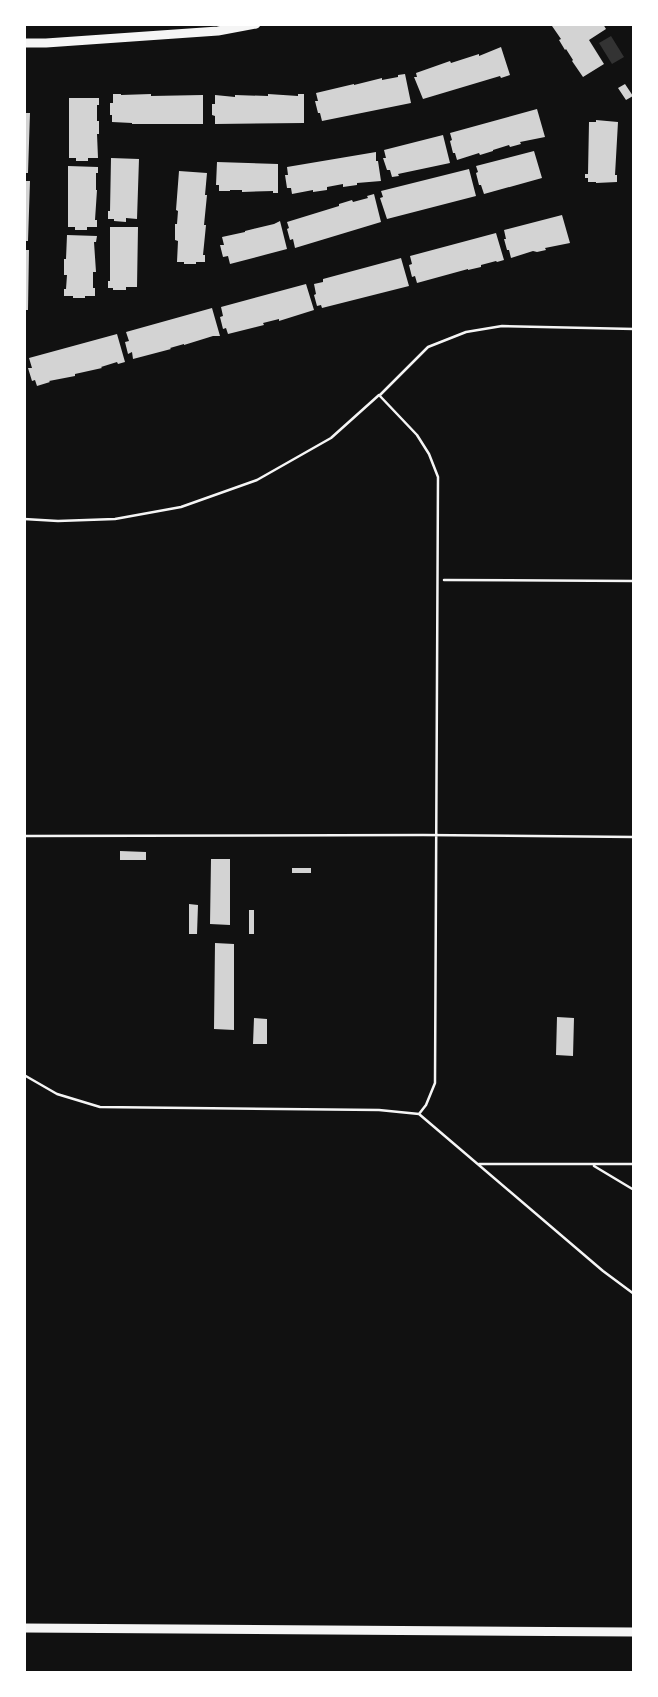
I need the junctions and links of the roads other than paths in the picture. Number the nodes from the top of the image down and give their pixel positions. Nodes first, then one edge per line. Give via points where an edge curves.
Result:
1 (256, 24) edge
2 (24, 43) edge
3 (634, 329) edge
4 (379, 395) junction
5 (24, 519) edge
6 (436, 835) junction
7 (24, 836) edge
8 (634, 837) edge
9 (24, 1075) edge
10 (419, 1114) junction
11 (479, 1164) junction
12 (591, 1164) junction
13 (634, 1164) edge
14 (634, 1190) edge
15 (634, 1294) edge
16 (24, 1628) edge
17 (634, 1632) edge

1 - 2 main road via 205,32
3 - 4 lane via 502,326 466,332 428,347
4 - 5 lane via 331,438 257,480 181,507 115,519
4 - 6 lane via 417,435 438,477
6 - 7 lane
6 - 8 lane
6 - 10 lane via 435,1083
9 - 10 lane via 57,1094 100,1107
10 - 11 lane
11 - 12 lane
11 - 15 lane
12 - 13 lane
12 - 14 lane
16 - 17 main road

